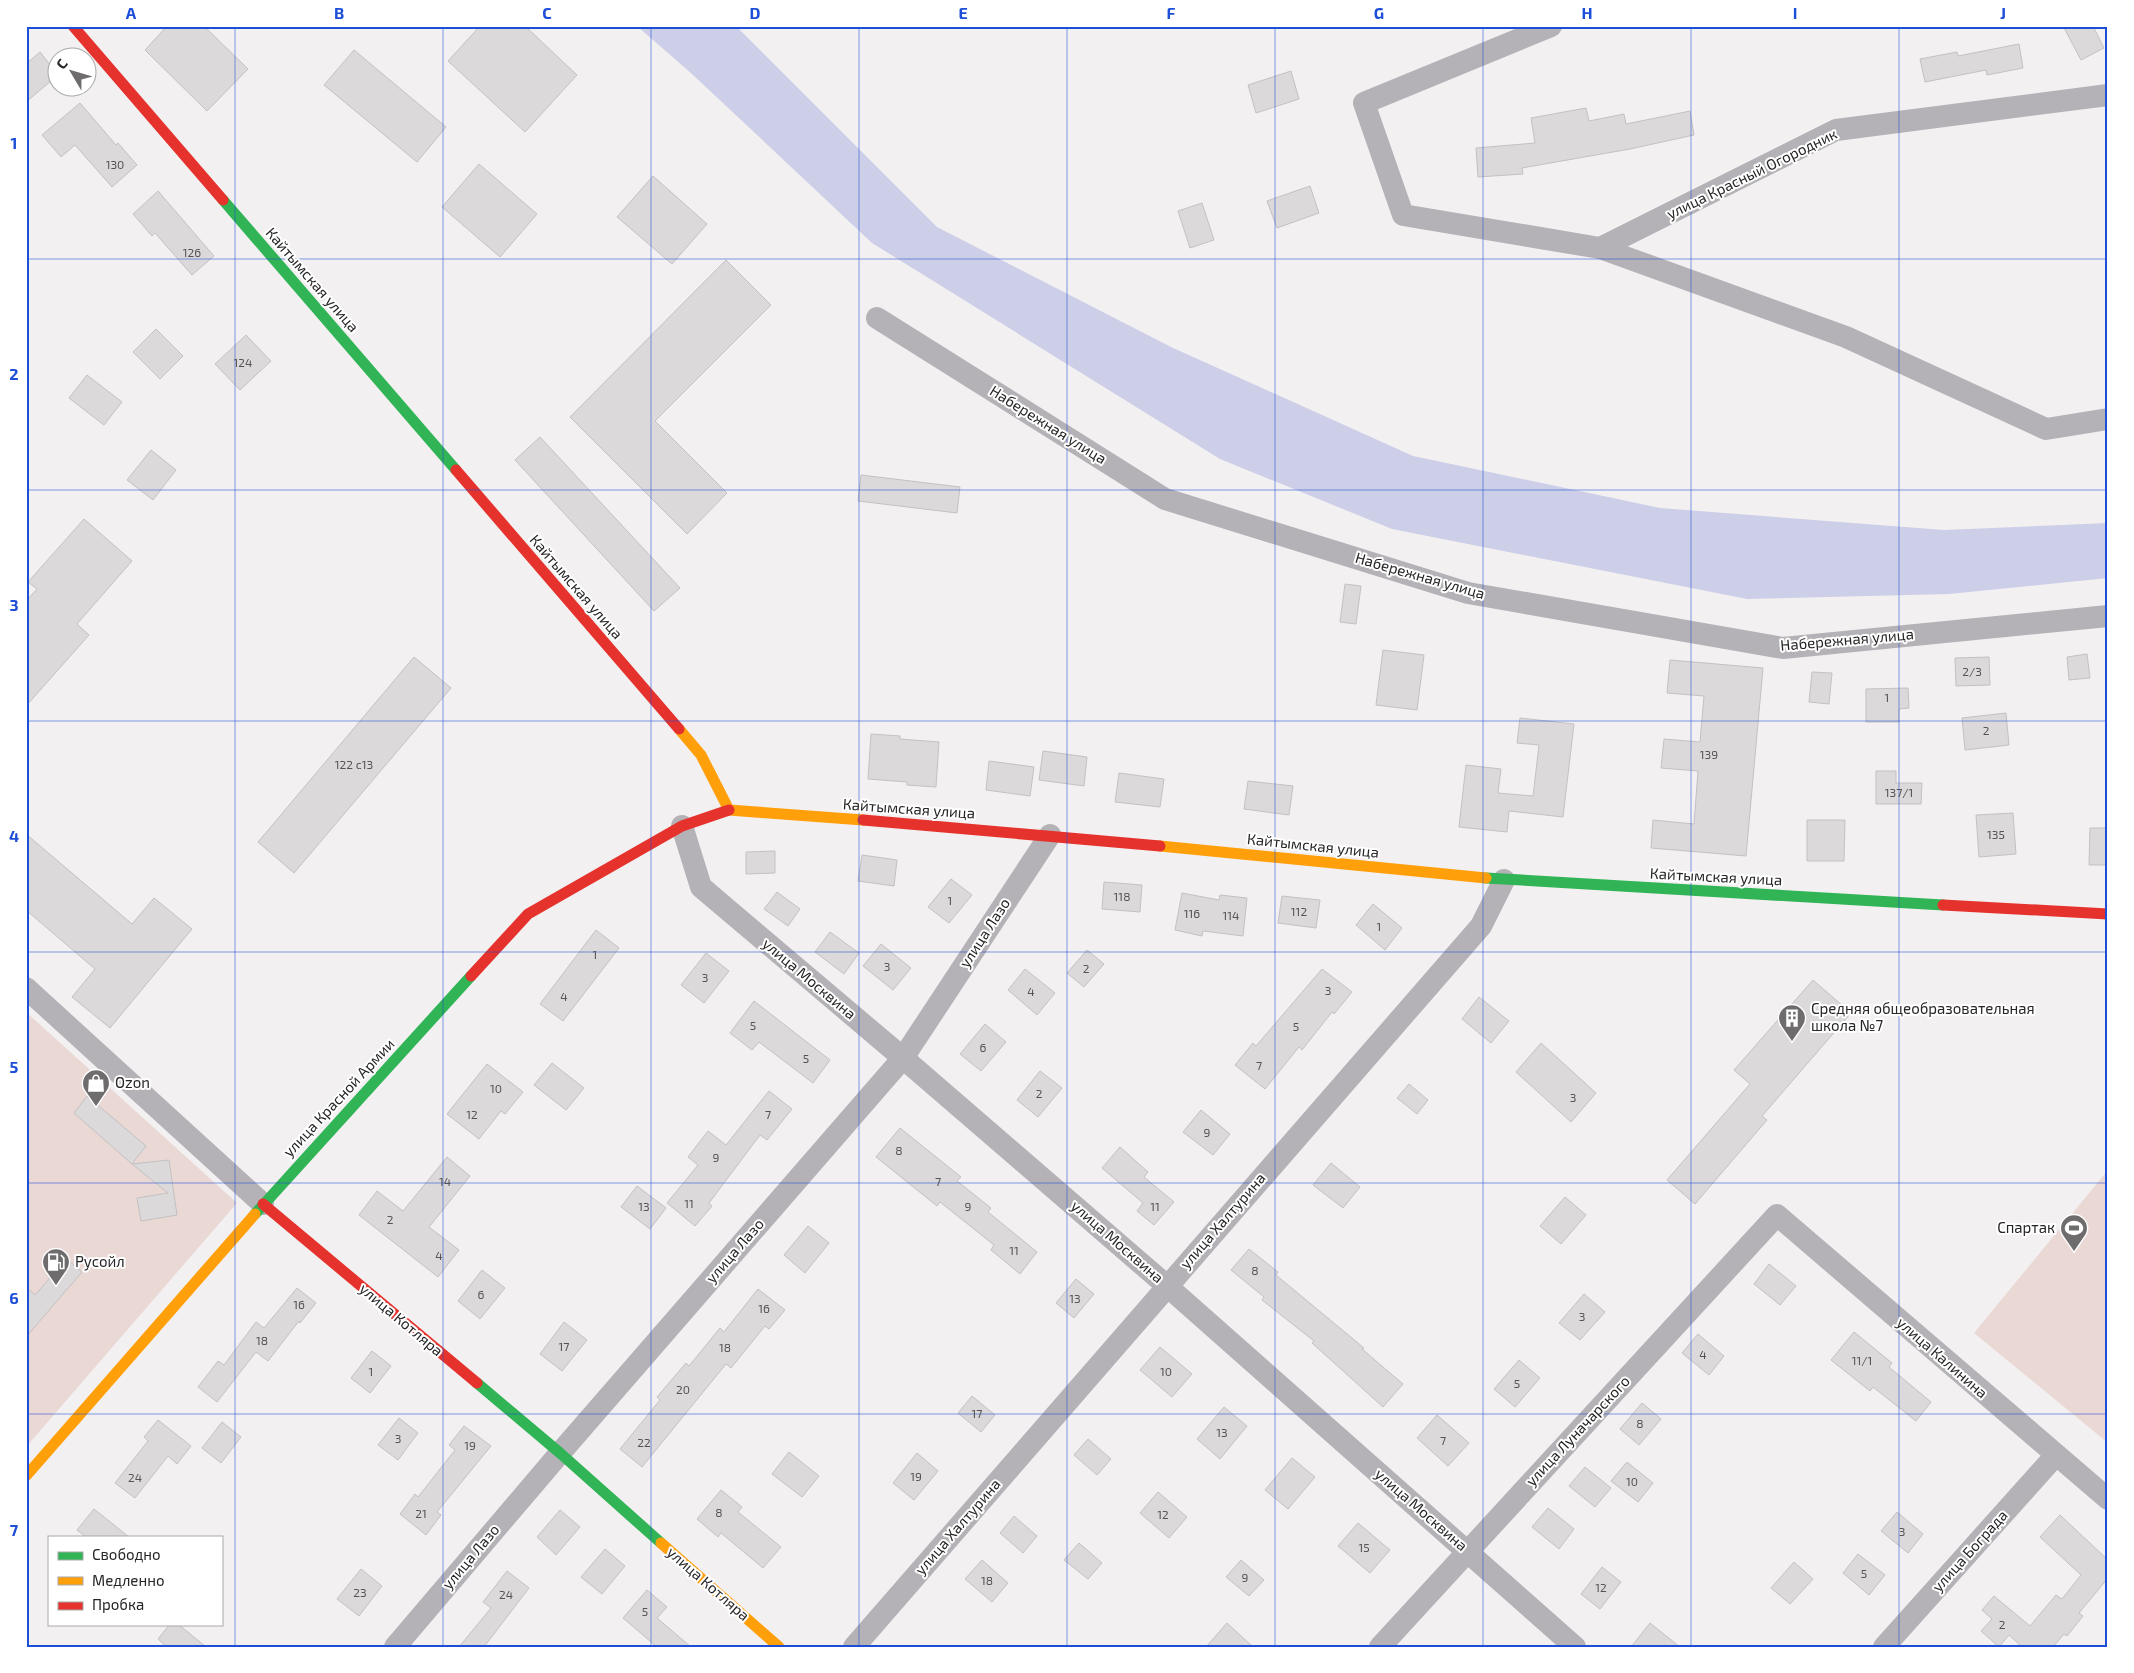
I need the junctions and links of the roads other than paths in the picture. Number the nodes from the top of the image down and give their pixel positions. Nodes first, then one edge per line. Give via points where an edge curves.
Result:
1 (73, 26) edge
2 (1551, 26) edge
3 (2108, 95) edge
4 (1600, 248) junction
5 (877, 318) dead end
6 (2108, 419) edge
7 (2108, 616) edge
8 (729, 810) junction
9 (682, 826) junction
10 (1050, 835) junction
11 (1504, 880) junction
12 (2108, 914) edge
13 (26, 988) edge
14 (903, 1058) junction
15 (263, 1204) junction
16 (1777, 1216) joint
17 (1167, 1286) junction
18 (560, 1453) junction
19 (2056, 1456) junction
20 (26, 1476) edge
21 (2108, 1499) edge
22 (1468, 1551) junction
23 (395, 1647) edge
24 (779, 1647) edge
25 (854, 1647) edge
26 (1380, 1647) edge
27 (1575, 1647) edge
28 (1884, 1647) edge

1 - 8 street, Кайтымская улица via 700,754
2 - 4 street via 1364,103 1403,215
3 - 4 street, улица Красный Огородник via 1836,130
4 - 6 street via 1846,337 2046,429
5 - 7 street, Набережная улица via 1165,499 1468,593 1782,648
8 - 9 street, улица Красной Армии
8 - 10 street, Кайтымская улица
9 - 14 street, улица Москвина via 701,887
9 - 15 street, улица Красной Армии via 528,914
10 - 11 street, Кайтымская улица
10 - 14 street, улица Лазо
11 - 12 street, Кайтымская улица
11 - 17 street, улица Халтурина via 1481,926
13 - 15 street, улица Котляра
14 - 17 street, улица Москвина
14 - 18 street, улица Лазо
15 - 18 street, улица Котляра
15 - 20 street, улица Красной Армии
16 - 19 street, улица Калинина
16 - 22 street, улица Луначарского
17 - 22 street, улица Москвина
17 - 25 street, улица Халтурина
18 - 23 street, улица Лазо
18 - 24 street, улица Котляра
19 - 21 street, улица Калинина
19 - 28 street, улица Бограда
22 - 26 street, улица Луначарского
22 - 27 street, улица Москвина

